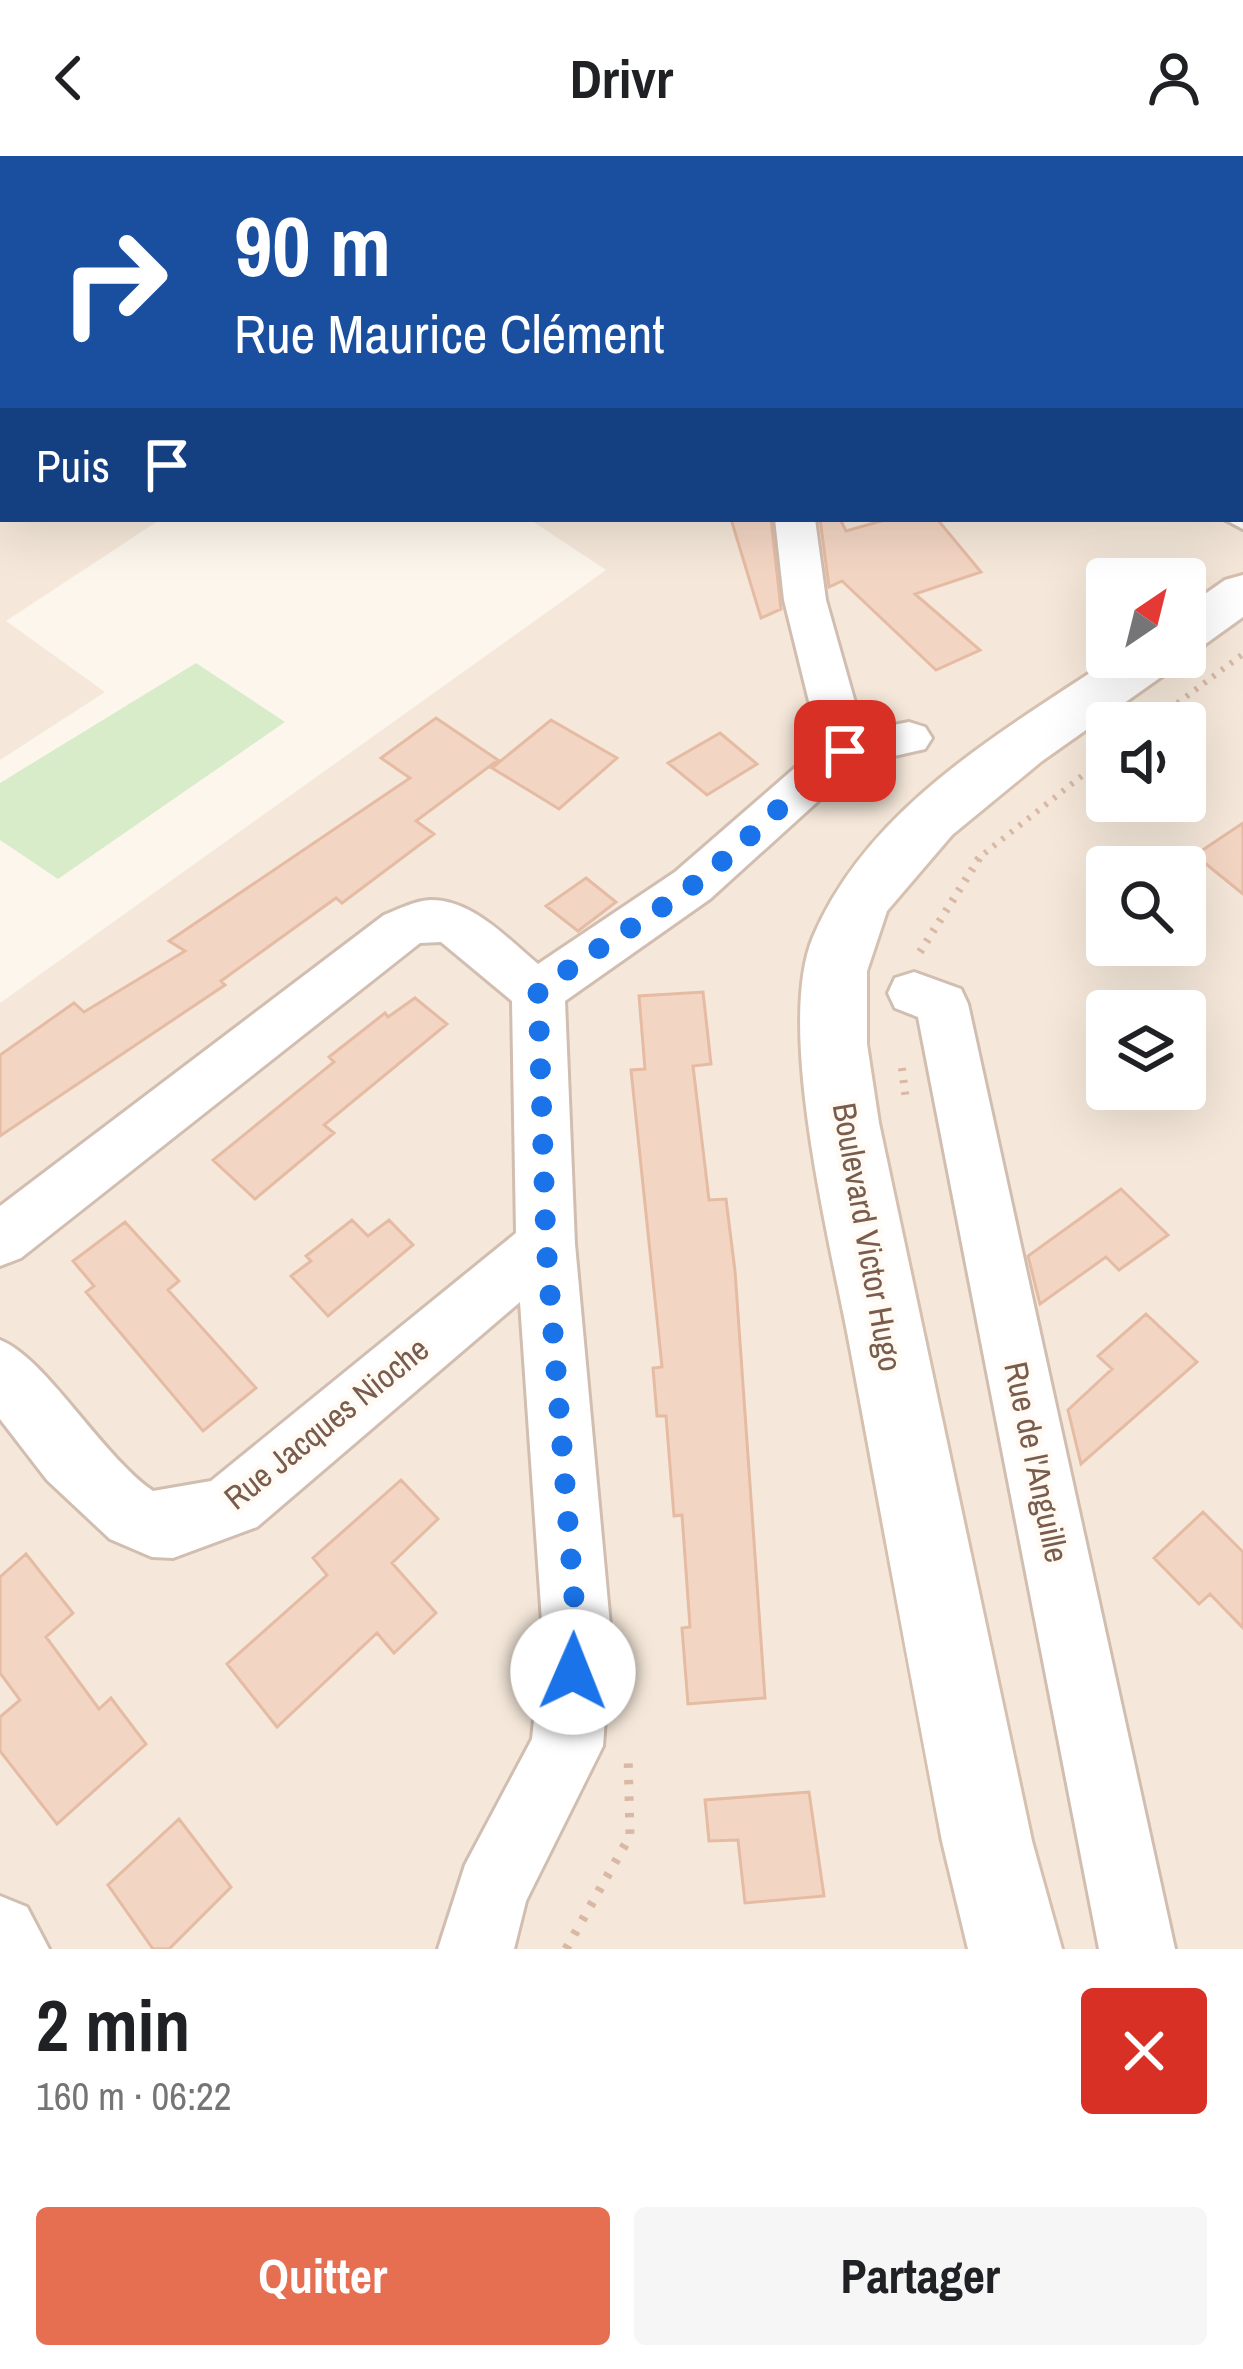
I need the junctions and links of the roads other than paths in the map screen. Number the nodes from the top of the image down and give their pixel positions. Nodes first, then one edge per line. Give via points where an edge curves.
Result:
1 (795, 522) edge
2 (1243, 592) edge
3 (1206, 618) edge
4 (1123, 678) edge
5 (909, 738) dead end
6 (845, 751) junction
7 (538, 993) junction
8 (914, 993) dead end
9 (0, 1240) edge
10 (546, 1244) junction
11 (0, 1370) edge
12 (0, 1934) edge
13 (10, 1949) edge
14 (476, 1949) edge
15 (1015, 1949) edge
16 (1137, 1949) edge

1 - 6 street via 805,600
2 - 3 main road
4 - 15 main road, Boulevard Victor Hugo via 947,806 878,871 841,942 837,979 838,1065 864,1223
5 - 6 street
6 - 7 street via 714,869
7 - 9 street via 458,927 430,919 402,929
7 - 10 street
8 - 16 street, Rue de l'Anguille via 942,1004
10 - 11 street, Rue Jacques Nioche via 234,1504 194,1521 151,1525 112,1503
10 - 14 street via 577,1636 567,1745 491,1891
12 - 13 street

